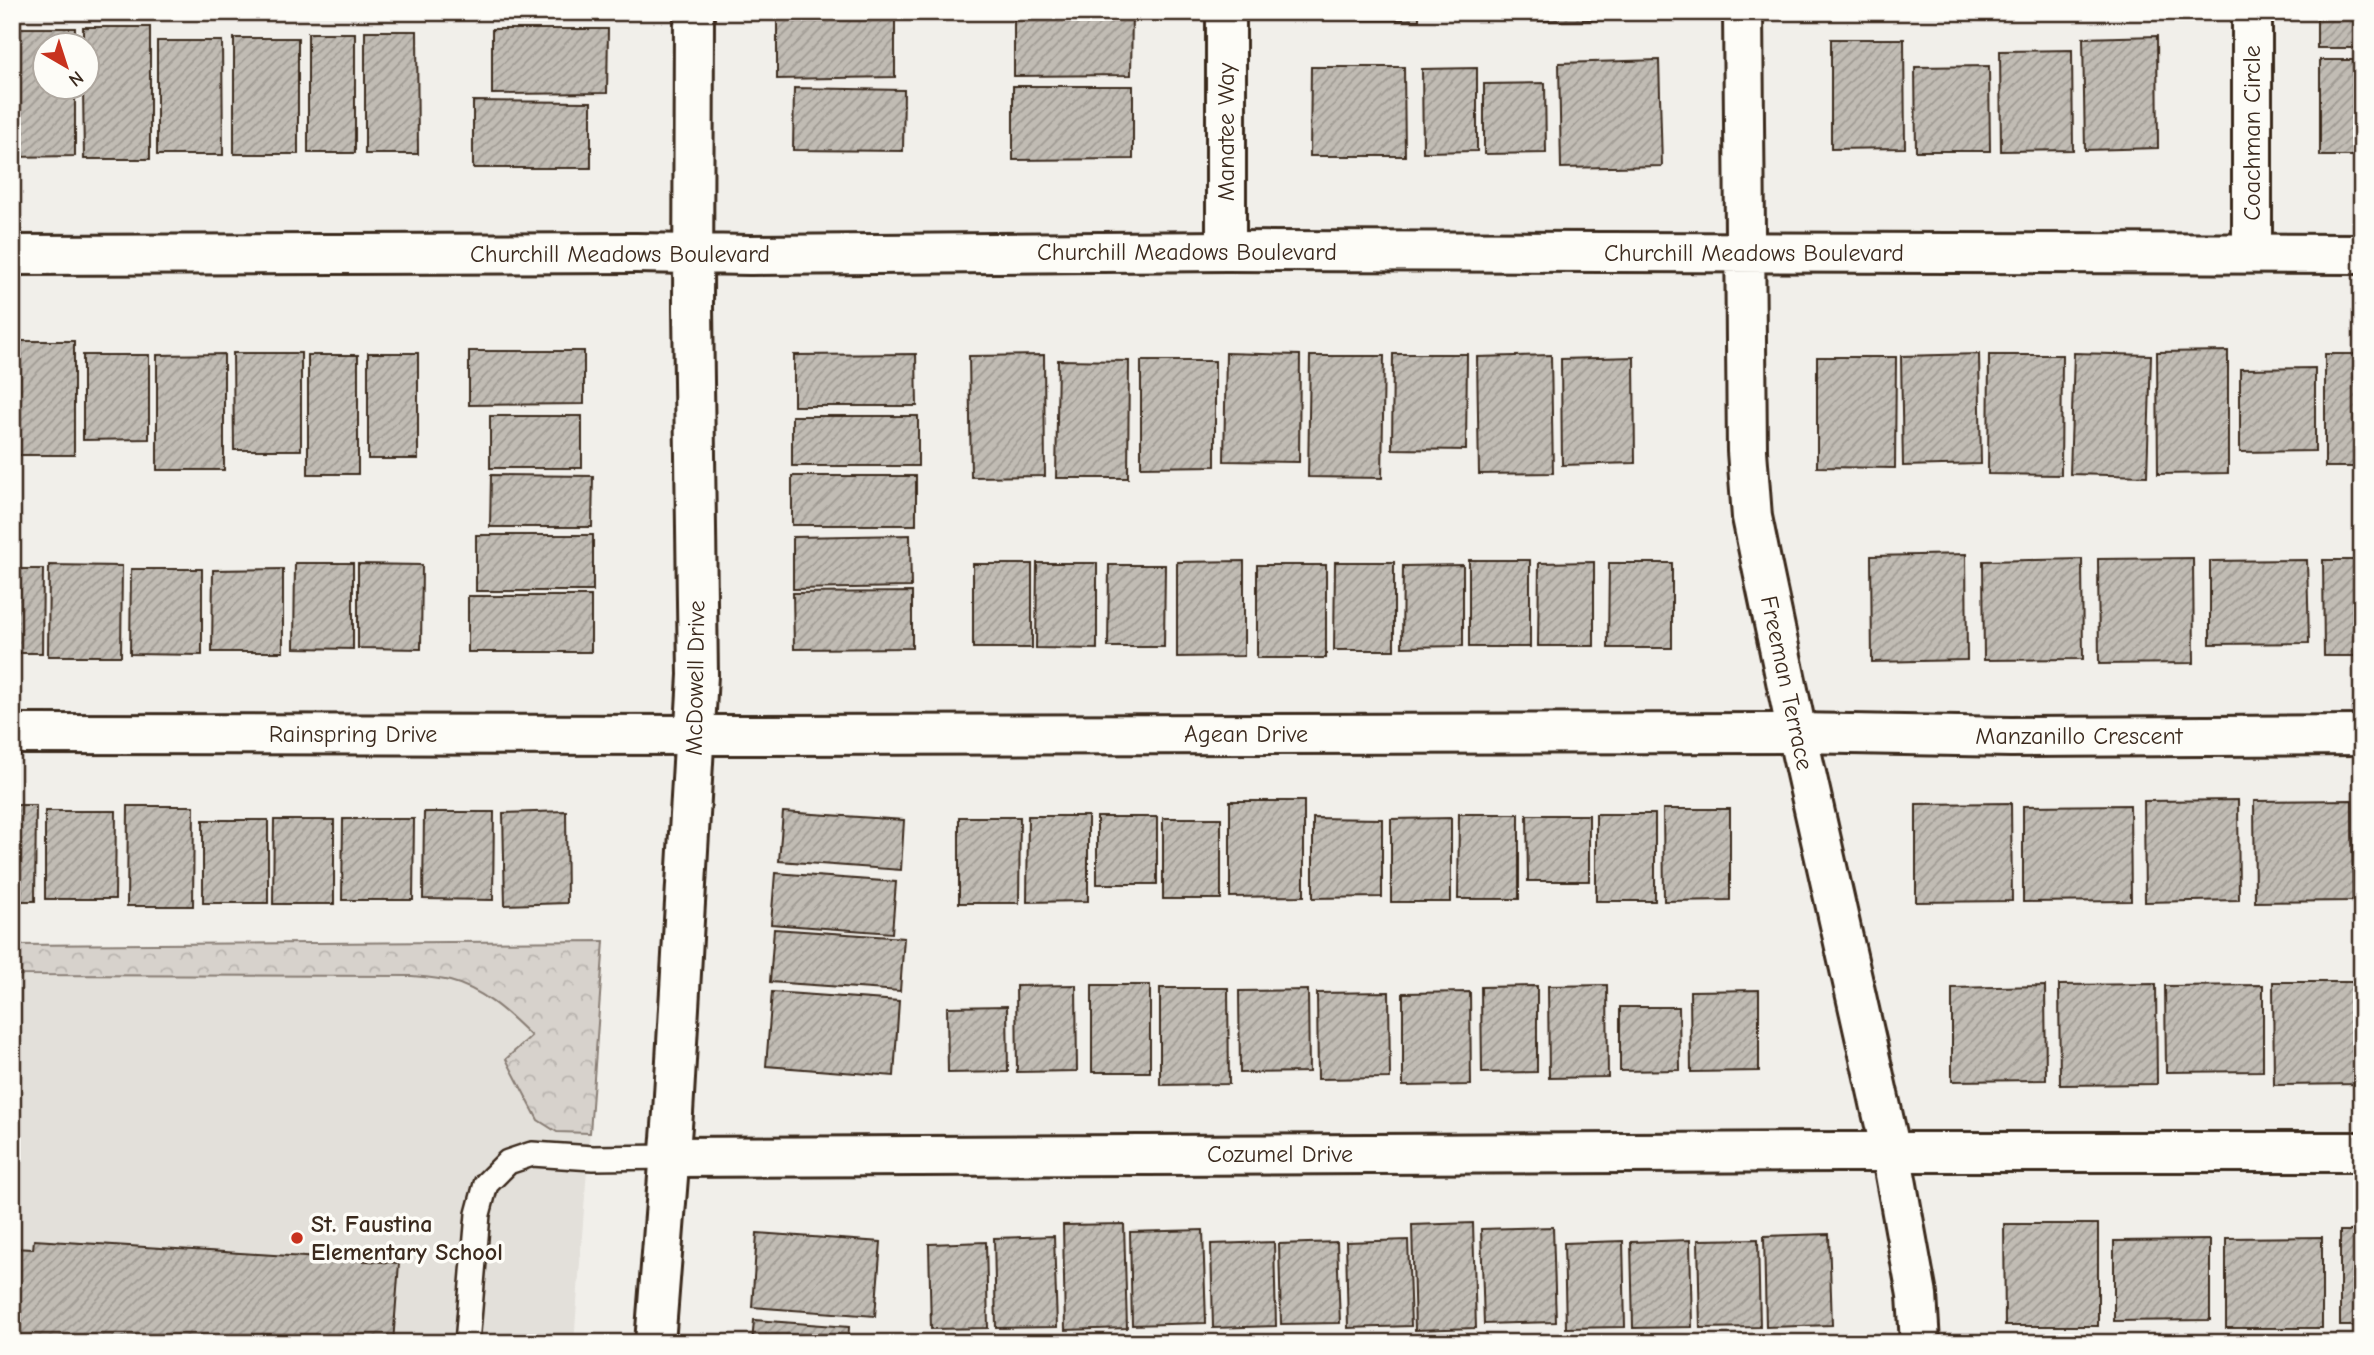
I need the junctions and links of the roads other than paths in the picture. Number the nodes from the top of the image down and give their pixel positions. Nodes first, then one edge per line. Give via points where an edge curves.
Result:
1 (694, 12) edge
2 (1226, 12) edge
3 (1743, 12) edge
4 (2252, 12) edge
5 (1226, 251) junction
6 (1744, 253) junction
7 (2252, 253) junction
8 (693, 254) junction
9 (2362, 254) edge
10 (12, 255) edge
11 (1797, 733) junction
12 (12, 734) edge
13 (695, 735) junction
14 (2362, 735) edge
15 (1891, 1152) junction
16 (2362, 1152) edge
17 (670, 1157) junction
18 (467, 1343) edge
19 (655, 1343) edge
20 (1920, 1343) edge

1 - 8 street, McDowell Drive
2 - 5 street, Manatee Way
3 - 6 street, Freeman Terrace
4 - 7 street, Coachman Circle
5 - 6 street, Churchill Meadows Boulevard
5 - 8 street, Churchill Meadows Boulevard
6 - 7 street, Churchill Meadows Boulevard
6 - 11 street, Freeman Terrace via 1752,517
7 - 9 street, Churchill Meadows Boulevard
8 - 10 street, Churchill Meadows Boulevard
8 - 13 street, McDowell Drive
11 - 13 street, Agean Drive
11 - 14 street, Manzanillo Crescent
11 - 15 street, Freeman Terrace
12 - 13 street, Rainspring Drive
13 - 17 street, McDowell Drive
15 - 16 street
15 - 17 street, Cozumel Drive
15 - 20 street, Freeman Terrace via 1917,1295
17 - 18 lane via 532,1154 508,1162 486,1184 478,1214
17 - 19 street, McDowell Drive

